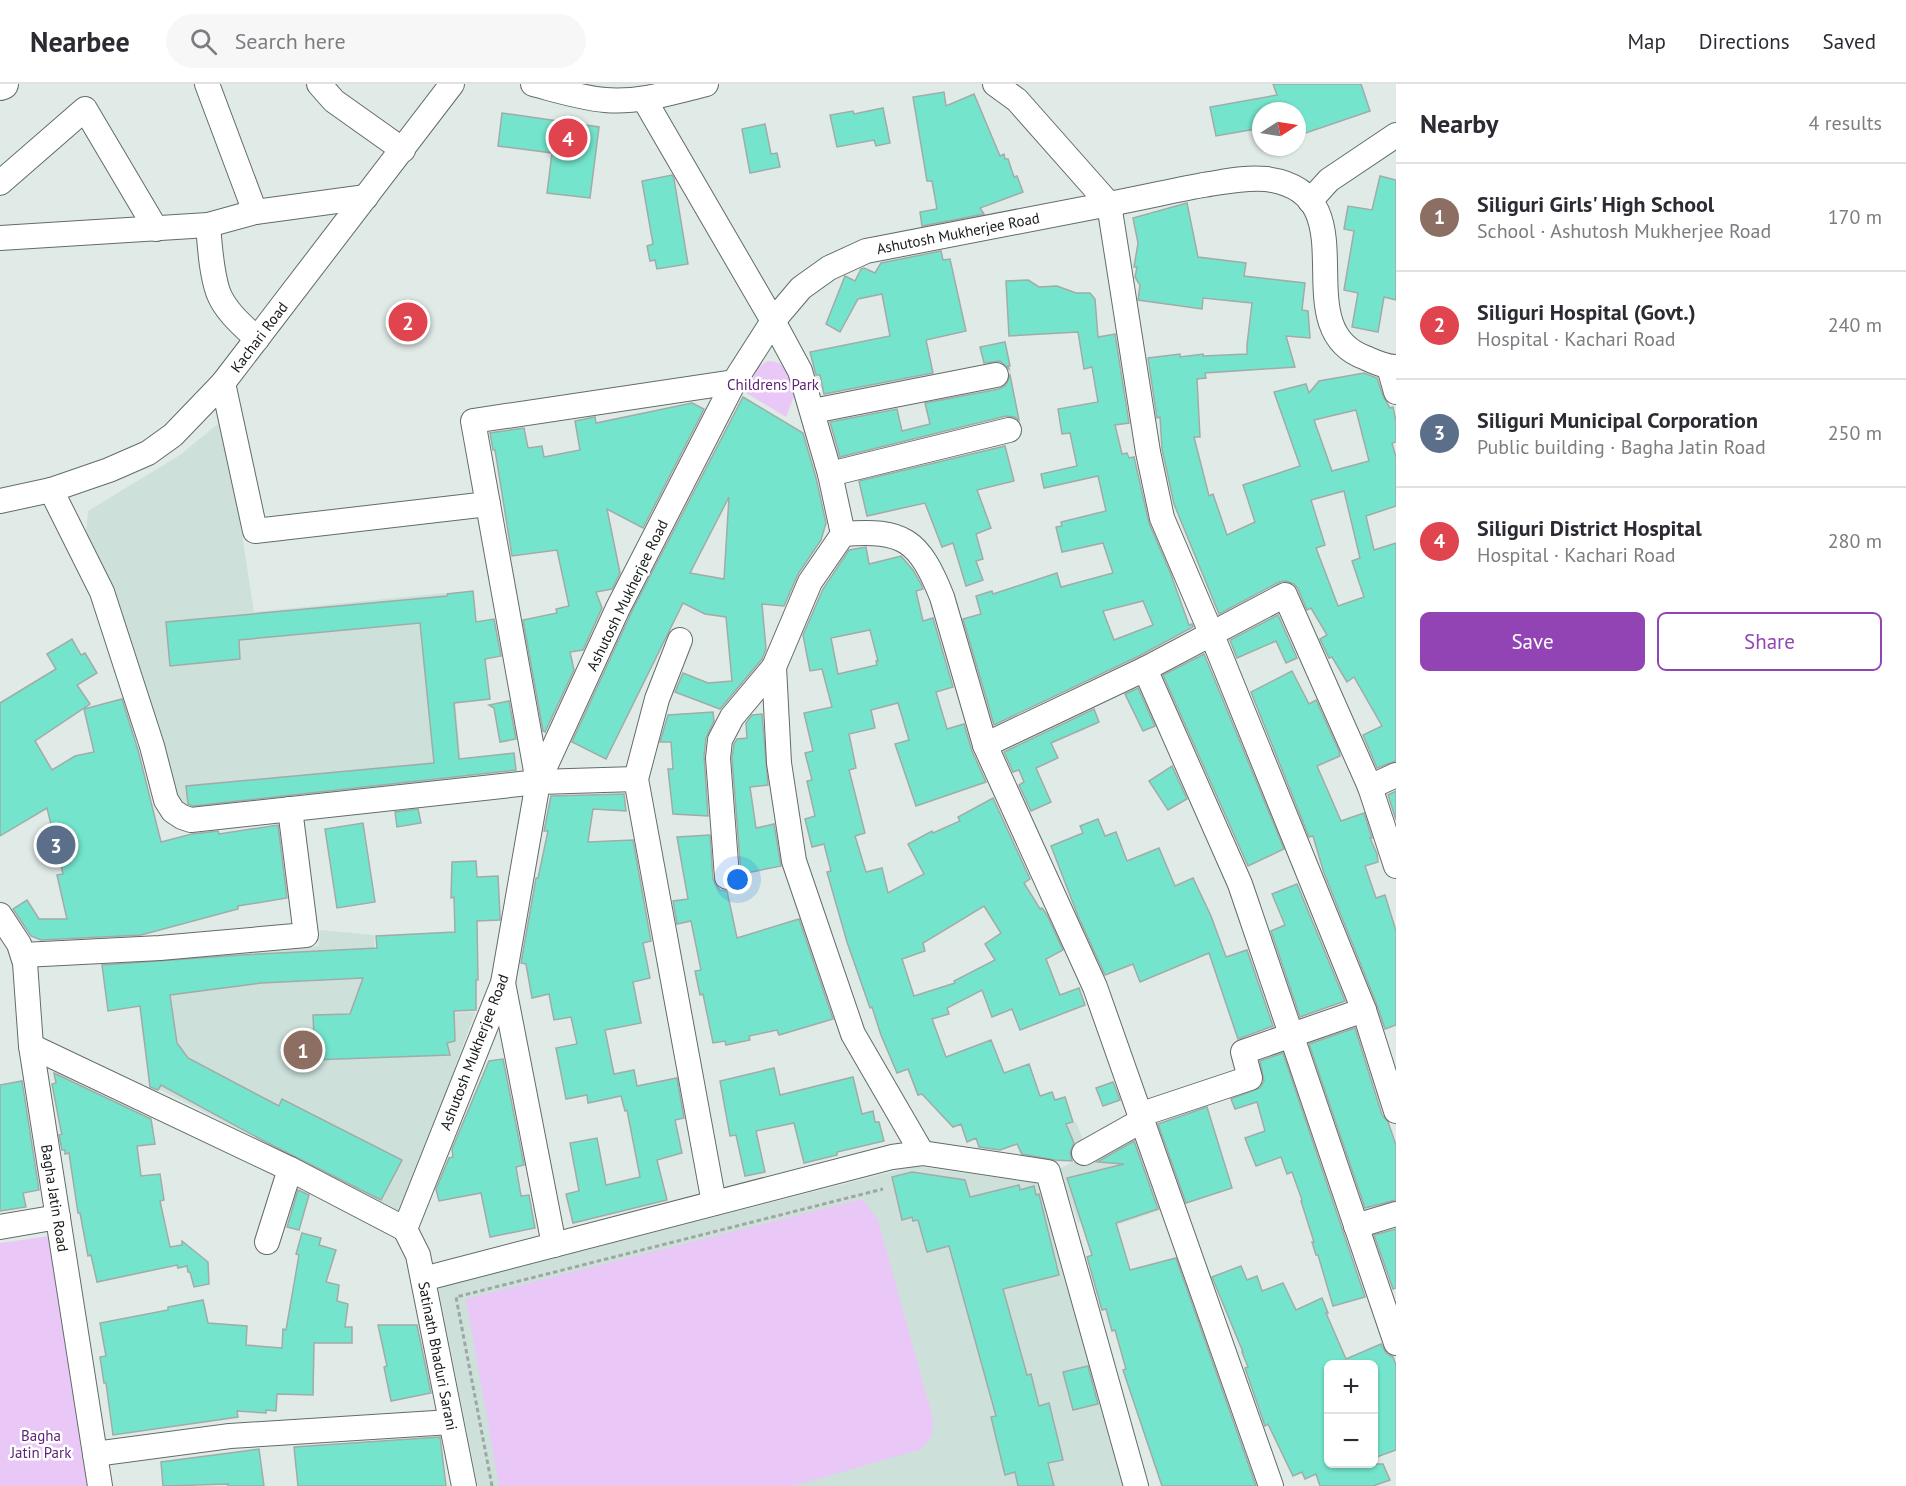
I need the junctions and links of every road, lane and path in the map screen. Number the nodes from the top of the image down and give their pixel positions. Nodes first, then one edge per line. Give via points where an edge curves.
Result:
1 (207, 84) edge
2 (320, 84) edge
3 (452, 84) edge
4 (532, 84) edge
5 (706, 84) edge
6 (995, 84) edge
7 (644, 99) junction
8 (1396, 135) edge
9 (403, 150) junction
10 (0, 183) edge
11 (366, 198) junction
12 (1310, 201) junction
13 (1109, 204) junction
14 (255, 212) junction
15 (208, 225) junction
16 (156, 229) junction
17 (0, 238) edge
18 (773, 321) junction
19 (257, 339) junction
20 (1393, 367) edge
21 (996, 375) dead end
22 (734, 382) junction
23 (223, 383) junction
24 (1396, 392) edge
25 (813, 411) junction
26 (1009, 430) dead end
27 (830, 474) junction
28 (51, 490) junction
29 (0, 501) edge
30 (488, 504) junction
31 (843, 534) junction
32 (1212, 634) junction
33 (680, 640) dead end
34 (774, 667) junction
35 (1145, 669) junction
36 (985, 745) junction
37 (1396, 775) edge
38 (636, 779) junction
39 (538, 782) junction
40 (1370, 787) junction
41 (290, 810) junction
42 (1396, 866) edge
43 (727, 877) dead end
44 (0, 915) edge
45 (23, 956) junction
46 (503, 983) junction
47 (1364, 1010) junction
48 (1290, 1035) junction
49 (31, 1046) junction
50 (1396, 1111) edge
51 (1140, 1118) junction
52 (922, 1153) junction
53 (290, 1169) junction
54 (1048, 1172) junction
55 (883, 1189) dead end
56 (714, 1203) junction
57 (1396, 1214) edge
58 (58, 1217) junction
59 (1356, 1226) junction
60 (0, 1227) edge
61 (405, 1229) junction
62 (267, 1242) dead end
63 (554, 1245) junction
64 (423, 1279) junction
65 (1396, 1343) edge
66 (452, 1422) junction
67 (95, 1454) junction
68 (100, 1486) edge
69 (464, 1486) edge
70 (492, 1486) edge
71 (1136, 1486) edge
72 (1270, 1486) edge

1 - 14 street
2 - 9 street via 334,101
3 - 9 street, Kachari Road
4 - 7 street via 606,100
5 - 7 street
6 - 13 street via 1017,100
7 - 18 street
8 - 12 street via 1329,180
9 - 11 street, Kachari Road
10 - 16 street via 85,109
11 - 14 street
11 - 19 street, Kachari Road
12 - 13 street, Ashutosh Mukherjee Road via 1286,186 1245,178
12 - 20 street via 1324,231 1325,298 1330,324 1340,344 1358,356
13 - 18 street, Ashutosh Mukherjee Road via 866,251 829,268 801,288
13 - 32 street via 1162,518
14 - 15 street
15 - 16 street
15 - 19 street via 218,293 234,318
16 - 17 street
18 - 22 street, Ashutosh Mukherjee Road
18 - 25 street via 800,371
19 - 23 street, Kachari Road
20 - 24 street
21 - 25 street
22 - 30 street via 473,422
22 - 39 street, Ashutosh Mukherjee Road via 618,608
23 - 28 street, Kachari Road via 173,435 148,453
23 - 30 street via 255,531
25 - 27 street
26 - 27 street
27 - 31 street
28 - 29 street, Kachari Road
28 - 41 street via 102,592 166,800 173,811 191,820
30 - 39 street
31 - 34 street via 810,582
31 - 36 street via 891,534 913,546 924,560 942,597
32 - 35 street
32 - 40 street via 1285,595
32 - 47 street
33 - 38 street via 657,699
34 - 43 street via 732,717 720,740
34 - 52 street via 778,763 794,861 853,1034
35 - 36 street
35 - 48 street via 1240,884
36 - 51 street via 1095,987
37 - 40 street
38 - 39 street
38 - 56 street
39 - 41 street
39 - 46 street, Ashutosh Mukherjee Road
40 - 42 street
41 - 45 street via 306,935
44 - 45 street, Bagha Jatin Road
45 - 49 street, Bagha Jatin Road
46 - 61 street, Ashutosh Mukherjee Road
46 - 63 street
47 - 48 street
47 - 50 street
48 - 51 street via 1243,1052 1250,1078
48 - 59 street
49 - 53 street
49 - 58 street, Bagha Jatin Road
51 - 54 street
51 - 72 street
52 - 54 street
52 - 56 street via 892,1157
53 - 61 street
53 - 62 street
54 - 71 street
55 - 70 path via 456,1297
56 - 63 street
57 - 59 street
58 - 60 street
58 - 67 street, Bagha Jatin Road
59 - 65 street
61 - 64 street, Satinath Bhaduri Sarani via 418,1255
63 - 64 street
64 - 66 street, Satinath Bhaduri Sarani
66 - 67 street via 230,1436
66 - 69 street, Satinath Bhaduri Sarani
67 - 68 street, Bagha Jatin Road

